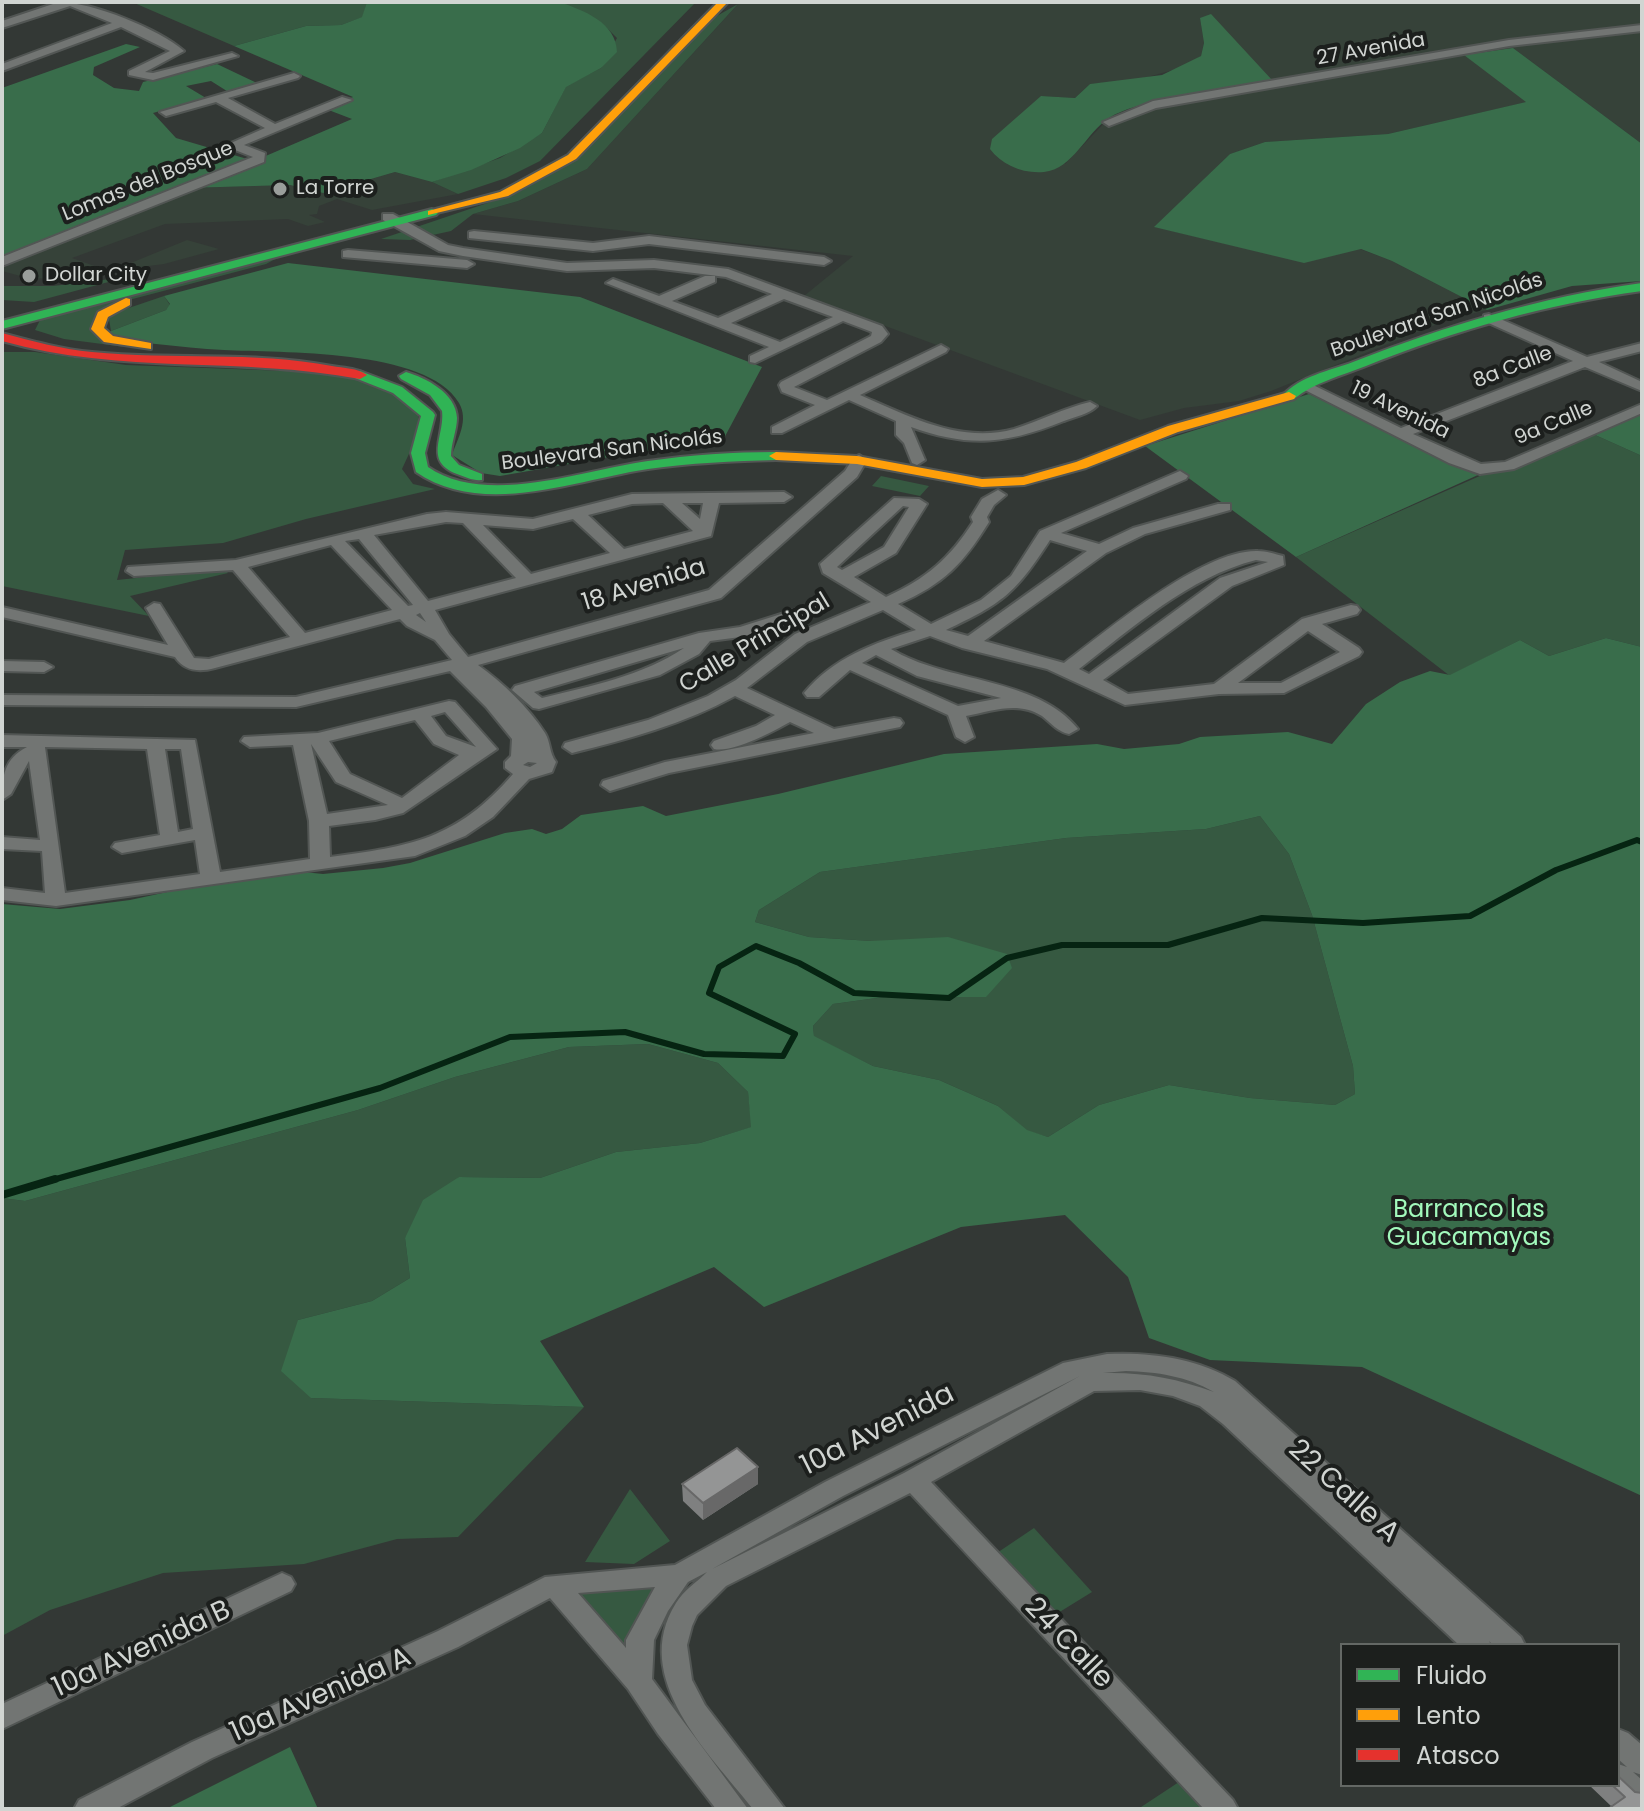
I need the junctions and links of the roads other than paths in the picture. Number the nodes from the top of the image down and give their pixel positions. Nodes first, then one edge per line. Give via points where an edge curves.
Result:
1 (70, 2) edge
2 (705, 2) edge
3 (723, 2) edge
4 (122, 23) junction
5 (2, 25) edge
6 (1642, 28) edge
7 (232, 56) dead end
8 (2, 68) edge
9 (294, 76) dead end
10 (218, 98) junction
11 (346, 100) dead end
12 (166, 112) dead end
13 (1109, 122) dead end
14 (272, 127) junction
15 (400, 218) junction
16 (474, 235) dead end
17 (298, 249) junction
18 (737, 251) junction
19 (348, 254) dead end
20 (824, 261) dead end
21 (2, 262) edge
22 (552, 269) junction
23 (714, 275) junction
24 (590, 279) dead end
25 (613, 283) dead end
26 (1642, 287) edge
27 (786, 293) junction
28 (659, 301) junction
29 (1489, 318) junction
30 (5, 320) edge
31 (836, 321) dead end
32 (719, 323) junction
33 (781, 347) junction
34 (1642, 347) edge
35 (2, 348) edge
36 (43, 348) junction
37 (941, 349) dead end
38 (234, 355) junction
39 (755, 359) dead end
40 (1587, 361) junction
41 (1642, 387) edge
42 (1300, 388) junction
43 (849, 395) junction
44 (827, 405) junction
45 (1090, 406) dead end
46 (1642, 408) edge
47 (907, 421) junction
48 (777, 430) dead end
49 (1401, 433) junction
50 (912, 453) junction
51 (855, 467) junction
52 (1480, 469) joint
53 (1180, 476) dead end
54 (1001, 483) junction
55 (784, 497) dead end
56 (712, 498) junction
57 (668, 499) junction
58 (1162, 505) junction
59 (1224, 507) dead end
60 (576, 513) junction
61 (467, 518) junction
62 (363, 533) junction
63 (705, 533) junction
64 (1046, 534) junction
65 (334, 539) junction
66 (1100, 550) junction
67 (621, 555) junction
68 (237, 565) junction
69 (134, 571) dead end
70 (841, 577) junction
71 (527, 579) junction
72 (882, 602) junction
73 (423, 606) junction
74 (154, 608) dead end
75 (816, 608) dead end
76 (1351, 610) dead end
77 (403, 611) junction
78 (6, 616) edge
79 (1136, 617) junction
80 (1308, 623) junction
81 (1163, 625) junction
82 (930, 631) junction
83 (742, 632) junction
84 (441, 636) junction
85 (705, 637) junction
86 (801, 638) junction
87 (301, 639) junction
88 (968, 644) junction
89 (877, 648) junction
90 (179, 653) junction
91 (848, 663) junction
92 (455, 665) junction
93 (2, 666) edge
94 (44, 667) dead end
95 (1067, 670) junction
96 (1091, 681) junction
97 (734, 689) junction
98 (1219, 689) junction
99 (813, 693) dead end
100 (1025, 699) junction
101 (2, 700) edge
102 (956, 712) junction
103 (419, 713) junction
104 (791, 714) junction
105 (894, 723) dead end
106 (1069, 729) dead end
107 (830, 734) junction
108 (965, 737) dead end
109 (310, 739) junction
110 (2, 741) edge
111 (250, 741) dead end
112 (155, 743) junction
113 (36, 745) junction
114 (572, 747) dead end
115 (472, 754) junction
116 (522, 765) junction
117 (665, 768) junction
118 (610, 785) dead end
119 (2, 794) edge
120 (403, 805) junction
121 (319, 821) junction
122 (204, 833) junction
123 (170, 839) junction
124 (2, 843) edge
125 (51, 846) junction
126 (122, 847) dead end
127 (320, 862) junction
128 (211, 879) junction
129 (2, 894) edge
130 (56, 900) junction
131 (1161, 1366) joint
132 (1213, 1391) junction
133 (913, 1480) junction
134 (679, 1575) junction
135 (282, 1584) dead end
136 (554, 1584) junction
137 (665, 1621) junction
138 (1475, 1643) edge
139 (1509, 1643) edge
140 (638, 1681) junction
141 (2, 1717) edge
142 (1620, 1743) edge
143 (1642, 1763) edge
144 (1620, 1778) edge
145 (1642, 1798) edge
146 (89, 1809) edge
147 (733, 1809) edge
148 (770, 1809) edge
149 (1223, 1809) edge

1 - 4 street
1 - 5 street
2 - 15 main road via 555,155 490,189
3 - 15 main road via 572,157 504,194
4 - 7 street via 178,51 133,73 142,77
4 - 8 street
6 - 13 street, 27 Avenida via 1509,43 1153,105
9 - 10 street
10 - 12 street
10 - 14 street
11 - 14 street, Lomas del Bosque
14 - 21 street, Lomas del Bosque via 237,143 260,159
15 - 17 main road
15 - 22 street via 444,248
15 - 30 main road via 32,307
16 - 18 street via 593,247 649,240
17 - 30 main road
17 - 38 main road via 267,265 125,302 104,312 96,324 101,335 119,343
18 - 20 street
18 - 23 street
19 - 22 street
22 - 23 street via 654,264
22 - 24 street
23 - 27 street
23 - 28 street
25 - 28 street
26 - 29 main road, Boulevard San Nicolás via 1584,292
27 - 32 street
27 - 44 street via 881,332 786,385
28 - 32 street
29 - 40 street
29 - 42 main road, Boulevard San Nicolás
30 - 36 main road, Boulevard San Nicolás
30 - 38 main road, Boulevard San Nicolás via 43,338 76,344
31 - 33 street
32 - 33 street
33 - 39 street
34 - 40 street, 8a Calle
35 - 36 main road
36 - 51 main road, Boulevard San Nicolás via 110,359 315,367 379,378 406,390 428,415 416,458 422,472 438,482 520,489 623,469 746,457
37 - 43 street
38 - 50 main road, Boulevard San Nicolás via 342,360 426,384 450,407 451,423 441,453 445,464 480,478 777,443
40 - 41 street
40 - 49 street, 8a Calle
42 - 49 street, 19 Avenida
42 - 54 main road, Boulevard San Nicolás via 1158,420 1026,467
43 - 44 street
43 - 47 street
44 - 48 street
45 - 47 street via 994,437
46 - 52 street, 9a Calle via 1508,466
47 - 50 street via 915,436
49 - 52 street, 19 Avenida
50 - 51 main road via 870,456
50 - 54 main road, Boulevard San Nicolás
51 - 54 main road, Boulevard San Nicolás
51 - 92 street, 18 Avenida via 715,594
53 - 58 street
54 - 72 street, Calle Principal via 1001,504 991,520 981,522 943,572
55 - 56 street
56 - 57 street
56 - 63 street
57 - 60 street via 632,499
57 - 63 street
58 - 59 street
58 - 64 street
58 - 66 street via 1139,531
60 - 61 street via 532,524
60 - 67 street
61 - 62 street via 427,519
61 - 71 street
62 - 65 street
62 - 73 street
63 - 67 street
64 - 66 street
64 - 82 street via 1005,592 970,615
65 - 68 street
65 - 77 street
66 - 88 street
67 - 71 street
68 - 69 street
68 - 87 street
70 - 70 street via 828,564 900,501 919,504 890,550
70 - 72 street
71 - 73 street
72 - 82 street
72 - 86 street, Calle Principal
73 - 77 street
73 - 84 street
74 - 90 street
75 - 83 street
76 - 80 street
77 - 84 street
77 - 87 street
78 - 90 street
79 - 81 street
79 - 81 street via 1205,570 1256,555 1277,559 1276,565 1226,582
79 - 95 street
80 - 98 street
80 - 98 street via 1353,652 1285,688
81 - 96 street
82 - 88 street
82 - 89 street
83 - 85 street
83 - 86 street
84 - 92 street
85 - 85 street via 668,667 539,704 521,689
86 - 97 street, Calle Principal
87 - 90 street via 209,664 194,665
88 - 95 street
89 - 91 street
89 - 100 street via 912,668
91 - 99 street
91 - 102 street
92 - 101 street, 18 Avenida via 296,702
92 - 116 street via 521,739
92 - 116 street via 489,681 539,738 541,757
93 - 94 street
95 - 96 street
96 - 98 street via 1128,700
97 - 104 street
97 - 114 street, Calle Principal via 673,719
100 - 102 street
100 - 106 street via 1047,709
102 - 108 street
103 - 109 street
103 - 115 street via 440,740
103 - 115 street via 452,707 488,749
104 - 107 street
104 - 117 street
105 - 107 street
107 - 117 street
109 - 111 street
109 - 120 street via 341,777
109 - 121 street
110 - 113 street
112 - 113 street
112 - 122 street via 189,744
112 - 123 street
113 - 119 street via 20,758
113 - 125 street
115 - 120 street
116 - 127 street via 493,809 460,834 408,852
117 - 118 street
120 - 121 street
121 - 127 street
122 - 123 street
122 - 128 street
123 - 126 street
124 - 125 street
125 - 130 street
127 - 128 street
128 - 130 street
129 - 130 street
131 - 132 street, 22 Calle A
131 - 134 street, 10a Avenida via 1131,1360 1072,1369 834,1489
132 - 133 street, 22 Calle A via 1140,1381 1090,1382
132 - 138 street, 22 Calle A via 1232,1417
132 - 139 street, 22 Calle A via 1259,1415
133 - 137 street via 717,1579
133 - 149 street, 24 Calle
134 - 136 street
134 - 137 street, 10a Avenida
135 - 141 street, 10a Avenida B
136 - 140 street
136 - 146 street, 10a Avenida A
137 - 140 street via 640,1640
137 - 148 street via 678,1680 695,1713
140 - 147 street
142 - 143 street
144 - 145 street

